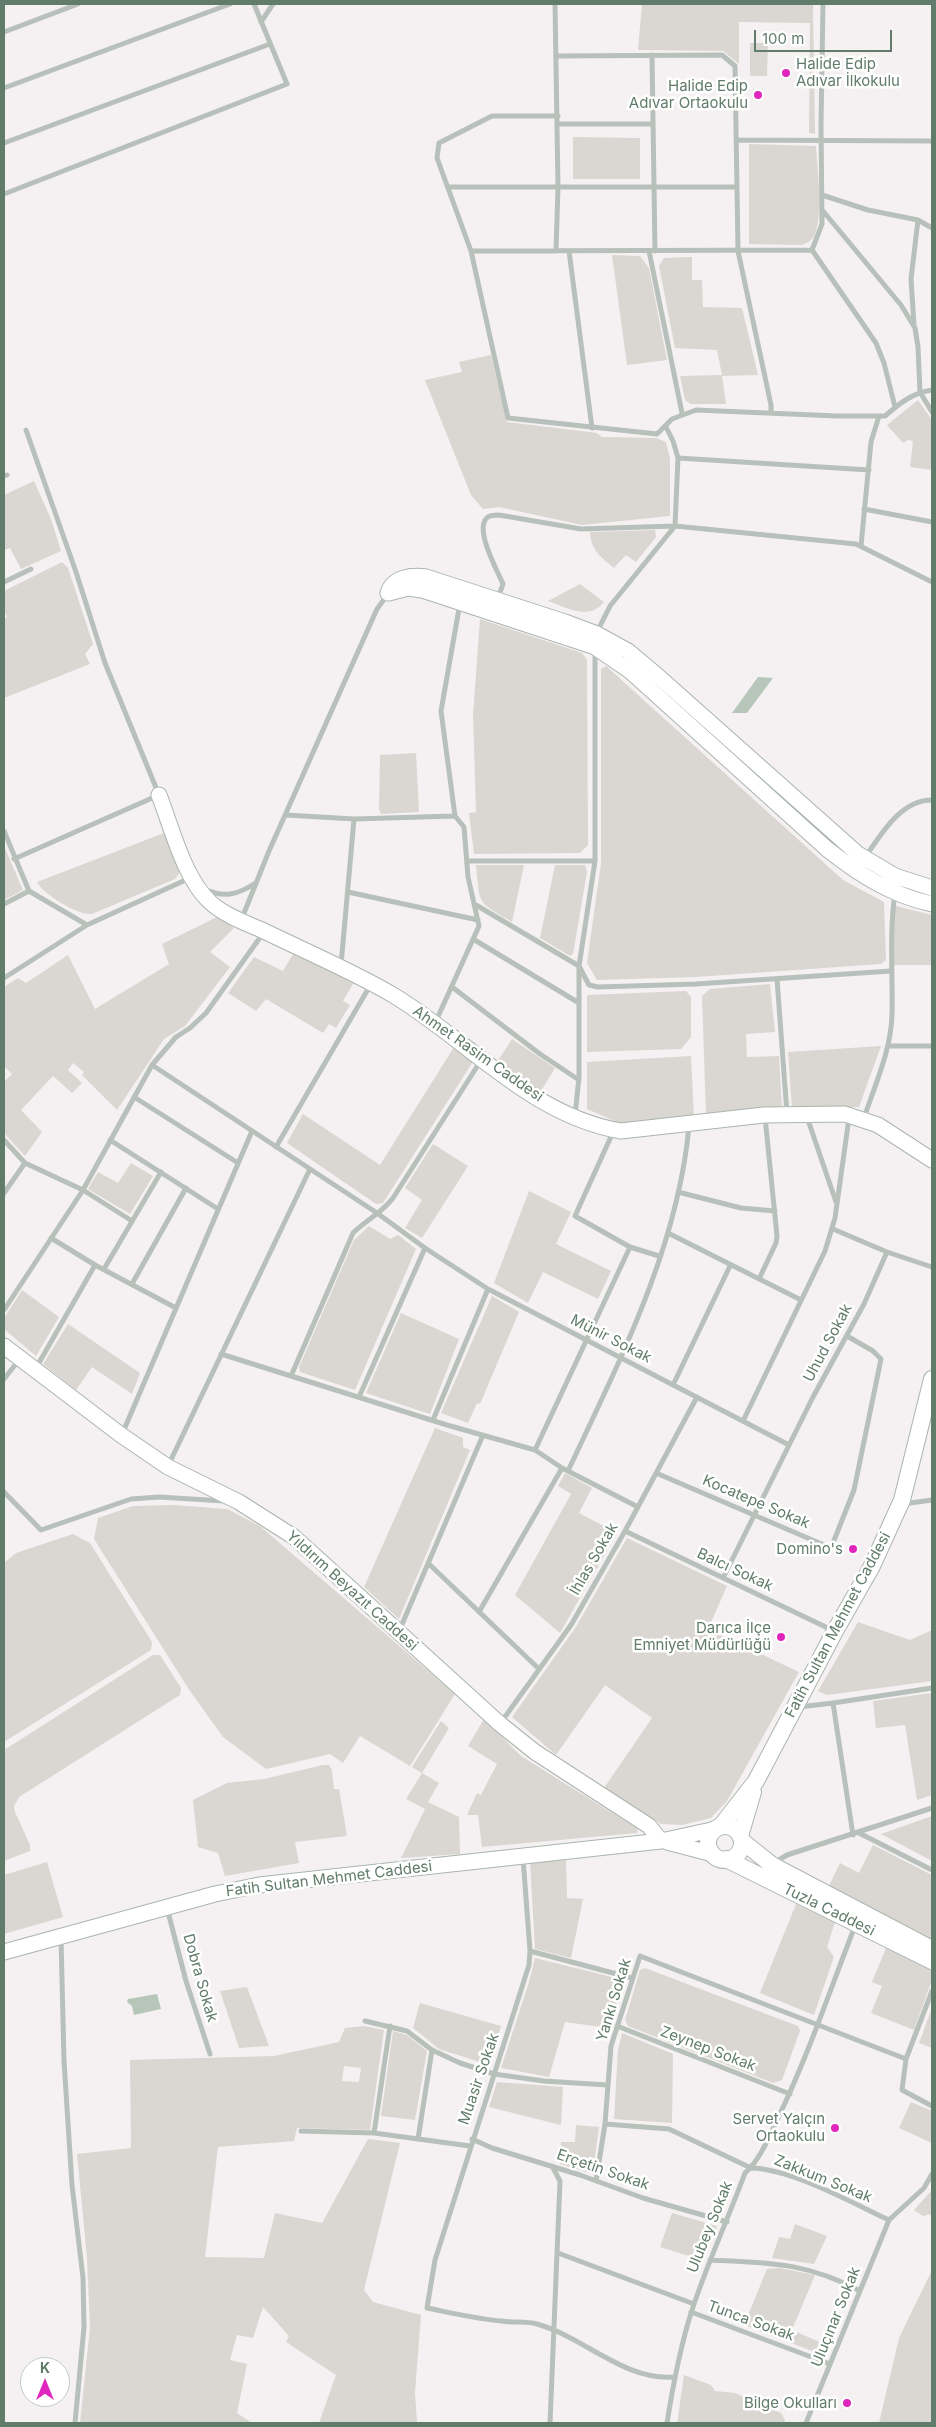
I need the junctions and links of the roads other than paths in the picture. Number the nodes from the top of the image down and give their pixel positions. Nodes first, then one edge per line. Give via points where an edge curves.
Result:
1 (78, 4) edge
2 (230, 4) edge
3 (254, 4) edge
4 (273, 4) edge
5 (555, 4) edge
6 (822, 4) edge
7 (262, 22) junction
8 (4, 32) edge
9 (270, 44) junction
10 (652, 55) junction
11 (556, 56) junction
12 (4, 88) edge
13 (558, 116) junction
14 (558, 124) junction
15 (653, 124) junction
16 (821, 139) junction
17 (737, 140) junction
18 (932, 141) edge
19 (4, 143) edge
20 (654, 186) junction
21 (737, 186) junction
22 (448, 187) junction
23 (558, 188) junction
24 (4, 194) edge
25 (822, 195) junction
26 (823, 212) junction
27 (918, 220) junction
28 (932, 228) edge
29 (812, 250) junction
30 (471, 251) junction
31 (556, 251) junction
32 (569, 251) junction
33 (652, 251) junction
34 (738, 251) junction
35 (915, 328) junction
36 (932, 390) edge
37 (920, 392) junction
38 (895, 407) junction
39 (932, 412) edge
40 (682, 414) junction
41 (771, 414) junction
42 (879, 416) junction
43 (666, 427) junction
44 (592, 428) junction
45 (26, 430) dead end
46 (678, 458) junction
47 (869, 470) junction
48 (864, 509) junction
49 (932, 522) edge
50 (675, 526) junction
51 (861, 546) junction
52 (31, 569) dead end
53 (4, 582) edge
54 (932, 582) edge
55 (388, 594) junction
56 (498, 599) junction
57 (460, 603) junction
58 (596, 640) junction
59 (159, 795) junction
60 (932, 800) edge
61 (286, 815) junction
62 (455, 816) junction
63 (354, 819) junction
64 (4, 831) edge
65 (864, 858) junction
66 (14, 859) junction
67 (467, 861) junction
68 (595, 861) junction
69 (194, 882) junction
70 (254, 884) junction
71 (932, 888) edge
72 (29, 891) junction
73 (348, 892) junction
74 (895, 893) junction
75 (4, 904) edge
76 (932, 904) edge
77 (476, 905) junction
78 (478, 920) junction
79 (241, 921) junction
80 (87, 925) junction
81 (265, 932) junction
82 (473, 939) junction
83 (579, 966) junction
84 (341, 969) junction
85 (891, 971) junction
86 (4, 978) edge
87 (777, 979) junction
88 (371, 984) junction
89 (452, 987) junction
90 (579, 1003) junction
91 (434, 1024) junction
92 (888, 1046) junction
93 (932, 1046) edge
94 (482, 1059) junction
95 (152, 1066) junction
96 (579, 1080) junction
97 (134, 1097) junction
98 (787, 1114) junction
99 (806, 1114) junction
100 (764, 1115) junction
101 (575, 1116) junction
102 (857, 1116) junction
103 (690, 1124) junction
104 (614, 1130) junction
105 (252, 1131) junction
106 (4, 1140) edge
107 (110, 1140) junction
108 (276, 1147) junction
109 (932, 1160) edge
110 (25, 1163) junction
111 (238, 1163) junction
112 (310, 1169) junction
113 (161, 1172) junction
114 (186, 1188) junction
115 (82, 1190) junction
116 (678, 1192) junction
117 (4, 1193) edge
118 (837, 1204) junction
119 (218, 1208) junction
120 (775, 1211) junction
121 (377, 1213) junction
122 (132, 1221) junction
123 (833, 1228) junction
124 (668, 1233) junction
125 (51, 1238) junction
126 (630, 1247) junction
127 (425, 1248) junction
128 (887, 1252) junction
129 (660, 1256) junction
130 (95, 1265) junction
131 (730, 1266) junction
132 (932, 1267) edge
133 (104, 1269) junction
134 (759, 1279) junction
135 (132, 1284) junction
136 (488, 1289) junction
137 (801, 1300) junction
138 (176, 1308) junction
139 (4, 1310) edge
140 (847, 1336) junction
141 (588, 1341) junction
142 (4, 1346) edge
143 (221, 1354) junction
144 (619, 1357) junction
145 (20, 1360) junction
146 (35, 1371) junction
147 (291, 1376) junction
148 (4, 1379) edge
149 (932, 1380) edge
150 (673, 1385) junction
151 (359, 1397) junction
152 (697, 1397) junction
153 (433, 1420) junction
154 (743, 1421) junction
155 (121, 1435) junction
156 (483, 1435) junction
157 (789, 1445) junction
158 (535, 1450) junction
159 (168, 1467) junction
160 (562, 1468) junction
161 (568, 1471) junction
162 (656, 1474) junction
163 (4, 1492) edge
164 (932, 1500) edge
165 (238, 1502) junction
166 (900, 1504) junction
167 (638, 1507) junction
168 (754, 1515) junction
169 (625, 1531) junction
170 (428, 1563) junction
171 (723, 1578) junction
172 (479, 1612) junction
173 (835, 1631) junction
174 (399, 1632) junction
175 (539, 1669) junction
176 (932, 1688) edge
177 (833, 1703) junction
178 (794, 1708) junction
179 (500, 1724) junction
180 (756, 1781) junction
181 (932, 1808) edge
182 (718, 1827) junction
183 (856, 1834) junction
184 (741, 1839) junction
185 (661, 1841) junction
186 (523, 1855) junction
187 (719, 1857) junction
188 (772, 1865) junction
189 (932, 1870) edge
190 (167, 1908) junction
191 (858, 1916) junction
192 (61, 1935) junction
193 (932, 1949) edge
194 (530, 1951) junction
195 (4, 1952) edge
196 (932, 1961) edge
197 (632, 1978) junction
198 (932, 1991) edge
199 (364, 2021) dead end
200 (817, 2024) junction
201 (390, 2026) junction
202 (617, 2026) junction
203 (432, 2050) junction
204 (210, 2054) dead end
205 (906, 2059) junction
206 (494, 2074) junction
207 (607, 2085) junction
208 (790, 2094) junction
209 (932, 2106) edge
210 (605, 2124) junction
211 (301, 2131) dead end
212 (374, 2134) junction
213 (418, 2139) junction
214 (472, 2139) junction
215 (470, 2146) junction
216 (552, 2166) junction
217 (751, 2168) junction
218 (932, 2174) edge
219 (596, 2180) junction
220 (889, 2220) junction
221 (727, 2222) junction
222 (558, 2253) junction
223 (710, 2260) junction
224 (860, 2291) junction
225 (694, 2304) junction
226 (691, 2312) junction
227 (554, 2332) junction
228 (830, 2364) junction
229 (674, 2378) junction
230 (75, 2423) edge
231 (550, 2423) edge
232 (668, 2423) edge
233 (806, 2423) edge

1 - 8 street
2 - 12 street
3 - 7 street
4 - 7 street
5 - 11 street
6 - 16 street
7 - 9 street
9 - 19 street
9 - 24 street via 287,84
10 - 11 street
10 - 15 street
10 - 17 street via 722,55 735,66
11 - 13 street
13 - 14 street
13 - 22 street via 492,116 439,143 437,158
14 - 15 street
14 - 23 street
15 - 20 street
16 - 17 street
16 - 18 street
16 - 25 street
17 - 21 street
20 - 21 street
20 - 23 street
20 - 33 street
21 - 34 street
22 - 23 street
22 - 30 street
23 - 31 street
25 - 26 street
25 - 27 street via 868,210
26 - 29 street
26 - 35 street via 901,305
27 - 28 street
27 - 35 street via 911,279
29 - 34 street
29 - 38 street via 876,343
30 - 31 street
30 - 44 street via 508,418
31 - 32 street
32 - 33 street
32 - 44 street
33 - 34 street
33 - 40 street
34 - 41 street
35 - 37 street
36 - 37 street
37 - 38 street
37 - 39 street
38 - 42 street via 885,416
40 - 41 street via 696,410
40 - 43 street
41 - 42 street
42 - 47 street via 871,442
43 - 44 street via 657,434
43 - 46 street
45 - 59 street via 105,663
46 - 47 street
46 - 50 street
47 - 48 street
48 - 49 street
48 - 51 street
50 - 51 street
50 - 56 street via 582,529 488,516 483,522 482,534 503,584
50 - 58 street via 610,606
51 - 54 street
52 - 53 street
55 - 56 street via 398,580 421,576
55 - 57 street via 413,588
55 - 61 street via 377,609
56 - 58 street
57 - 58 street
57 - 62 street via 441,711
58 - 65 street via 628,651
58 - 68 street
58 - 74 street via 827,848 858,874
59 - 66 street
59 - 69 street, Ahmet Rasim Caddesi
60 - 65 street via 912,804 888,825
61 - 63 street
61 - 70 street
62 - 63 street
62 - 67 street via 464,827
63 - 73 street
64 - 66 street
65 - 71 street via 895,876
66 - 72 street
67 - 68 street
67 - 77 street
68 - 83 street
69 - 70 street via 214,893 238,894
69 - 79 street, Ahmet Rasim Caddesi via 211,903
69 - 80 street
70 - 79 street
72 - 75 street
72 - 80 street
73 - 78 street
73 - 84 street
74 - 76 street
74 - 85 street
77 - 78 street
77 - 83 street
78 - 82 street
79 - 81 street, Ahmet Rasim Caddesi
80 - 86 street
81 - 84 street, Ahmet Rasim Caddesi
81 - 95 street via 206,1013 176,1037
82 - 89 street
82 - 90 street
83 - 87 street via 589,985 598,987
83 - 90 street
84 - 88 street, Ahmet Rasim Caddesi
85 - 87 street
85 - 92 street via 892,1016
87 - 98 street
88 - 91 street, Ahmet Rasim Caddesi via 393,995
88 - 108 street
89 - 91 street
89 - 96 street
90 - 96 street
91 - 94 street, Ahmet Rasim Caddesi
92 - 93 street
92 - 102 street
94 - 101 street, Ahmet Rasim Caddesi via 533,1095
94 - 121 street via 393,1198 385,1209
95 - 97 street
95 - 105 street, Münir Sokak
96 - 101 street
97 - 107 street
97 - 111 street
98 - 99 street, Ahmet Rasim Caddesi
98 - 100 street, Ahmet Rasim Caddesi
99 - 102 street, Ahmet Rasim Caddesi
99 - 118 street
100 - 103 street, Ahmet Rasim Caddesi
100 - 120 street
101 - 104 street, Ahmet Rasim Caddesi
102 - 109 street, Ahmet Rasim Caddesi via 893,1133
102 - 118 street
103 - 104 street, Ahmet Rasim Caddesi
103 - 116 street
104 - 126 street via 575,1216
105 - 108 street, Münir Sokak
105 - 111 street
106 - 110 street
107 - 113 street
107 - 115 street
108 - 112 street, Münir Sokak
110 - 115 street
110 - 117 street
111 - 119 street
112 - 121 street, Münir Sokak
112 - 143 street
113 - 114 street
113 - 122 street
114 - 119 street
114 - 135 street
115 - 122 street
115 - 125 street
116 - 120 street via 741,1208
116 - 124 street
118 - 123 street
119 - 138 street
120 - 134 street via 776,1243
121 - 127 street, Münir Sokak
121 - 147 street via 353,1232
122 - 133 street
123 - 128 street
123 - 137 street via 816,1273
124 - 129 street
124 - 131 street
125 - 130 street
125 - 139 street
126 - 129 street
126 - 141 street
127 - 136 street, Münir Sokak
127 - 151 street
128 - 132 street
128 - 140 street, Uhud Sokak
129 - 144 street via 647,1295
130 - 133 street
130 - 146 street
131 - 134 street
131 - 150 street
133 - 135 street
134 - 137 street
135 - 138 street
136 - 141 street, Münir Sokak
136 - 153 street
137 - 154 street
138 - 155 street
140 - 157 street, Uhud Sokak
140 - 168 street, Kocatepe Sokak via 881,1359 854,1490 831,1548
141 - 144 street, Münir Sokak
141 - 158 street
142 - 145 street, Yıldırım Beyazıt Caddesi
143 - 147 street
143 - 159 street
144 - 150 street, Münir Sokak
144 - 161 street
145 - 146 street, Yıldırım Beyazıt Caddesi
145 - 148 street
146 - 155 street, Yıldırım Beyazıt Caddesi
147 - 151 street
149 - 166 main road, Fatih Sultan Mehmet Caddesi
150 - 152 street, Münir Sokak
151 - 153 street
152 - 154 street, Münir Sokak
152 - 162 street, İhlas Sokak
153 - 156 street
154 - 157 street, Münir Sokak
155 - 159 street, Yıldırım Beyazıt Caddesi
156 - 158 street
156 - 170 street
157 - 168 street
158 - 160 street
159 - 165 street, Yıldırım Beyazıt Caddesi
160 - 161 street
160 - 172 street
161 - 167 street
162 - 167 street, İhlas Sokak
162 - 168 street, Kocatepe Sokak
163 - 165 street via 41,1530 131,1500 177,1498
164 - 166 street
165 - 174 street, Yıldırım Beyazıt Caddesi via 294,1537
166 - 173 main road, Fatih Sultan Mehmet Caddesi via 872,1566
167 - 169 street, İhlas Sokak
168 - 171 street
169 - 171 street, Balcı Sokak
169 - 175 street, İhlas Sokak via 571,1625
170 - 172 street
170 - 174 street
171 - 173 street, Balcı Sokak
172 - 175 street
173 - 178 main road, Fatih Sultan Mehmet Caddesi
174 - 179 street, Yıldırım Beyazıt Caddesi
175 - 179 street, İhlas Sokak
176 - 177 street
177 - 178 street
177 - 183 street
178 - 180 main road, Fatih Sultan Mehmet Caddesi
179 - 185 street, Yıldırım Beyazıt Caddesi via 582,1785 649,1826
180 - 182 main road, Fatih Sultan Mehmet Caddesi
180 - 184 main road
181 - 183 street
182 - 184 main road via 732,1827
182 - 185 street, Fatih Sultan Mehmet Caddesi
182 - 187 main road via 708,1841
183 - 188 street via 787,1855
183 - 189 street
184 - 187 main road via 736,1856
184 - 188 main road, Tuzla Caddesi
185 - 186 street, Fatih Sultan Mehmet Caddesi
185 - 187 street, Fatih Sultan Mehmet Caddesi
186 - 190 street, Fatih Sultan Mehmet Caddesi via 259,1885
186 - 194 street, Muasir Sokak
187 - 191 main road, Tuzla Caddesi
188 - 191 main road, Tuzla Caddesi
190 - 192 street, Fatih Sultan Mehmet Caddesi
190 - 204 street, Dobra Sokak
191 - 193 main road, Tuzla Caddesi
191 - 196 main road, Tuzla Caddesi
191 - 200 street, Ulubey Sokak
192 - 195 street, Fatih Sultan Mehmet Caddesi
192 - 230 street via 64,2061 72,2185 84,2278 83,2337
194 - 197 street
194 - 206 street, Muasir Sokak via 525,1980
197 - 200 street, Yankı Sokak via 640,1956
197 - 202 street, Yankı Sokak
198 - 205 street
199 - 201 street
200 - 205 street
200 - 208 street, Ulubey Sokak
201 - 203 street via 407,2031
201 - 212 street
202 - 207 street, Yankı Sokak via 611,2046
202 - 208 street, Zeynep Sokak
203 - 206 street
203 - 213 street
205 - 209 street via 902,2090
206 - 207 street via 544,2082
206 - 214 street, Muasir Sokak
207 - 210 street, Yankı Sokak
208 - 217 street, Ulubey Sokak
210 - 217 street, Zakkum Sokak via 669,2128
210 - 219 street, Yankı Sokak
211 - 212 street
212 - 213 street
213 - 215 street
214 - 215 street, Muasir Sokak
214 - 216 street, Erçetin Sokak
215 - 227 street, Muasir Sokak via 435,2260 427,2308 537,2324
216 - 219 street, Erçetin Sokak
216 - 222 street via 560,2181
217 - 220 street, Zakkum Sokak via 766,2168 804,2181
217 - 221 street, Ulubey Sokak via 745,2174
218 - 220 street via 924,2188
219 - 221 street, Erçetin Sokak via 642,2198
220 - 224 street, Uluçınar Sokak
221 - 223 street, Ulubey Sokak
222 - 225 street
222 - 227 street
223 - 224 street via 773,2263 813,2270
223 - 225 street, Ulubey Sokak
224 - 228 street, Uluçınar Sokak
225 - 226 street, Ulubey Sokak
226 - 228 street, Tunca Sokak
226 - 229 street, Ulubey Sokak
227 - 229 street via 642,2375
227 - 231 street
228 - 233 street, Uluçınar Sokak
229 - 232 street, Ulubey Sokak

